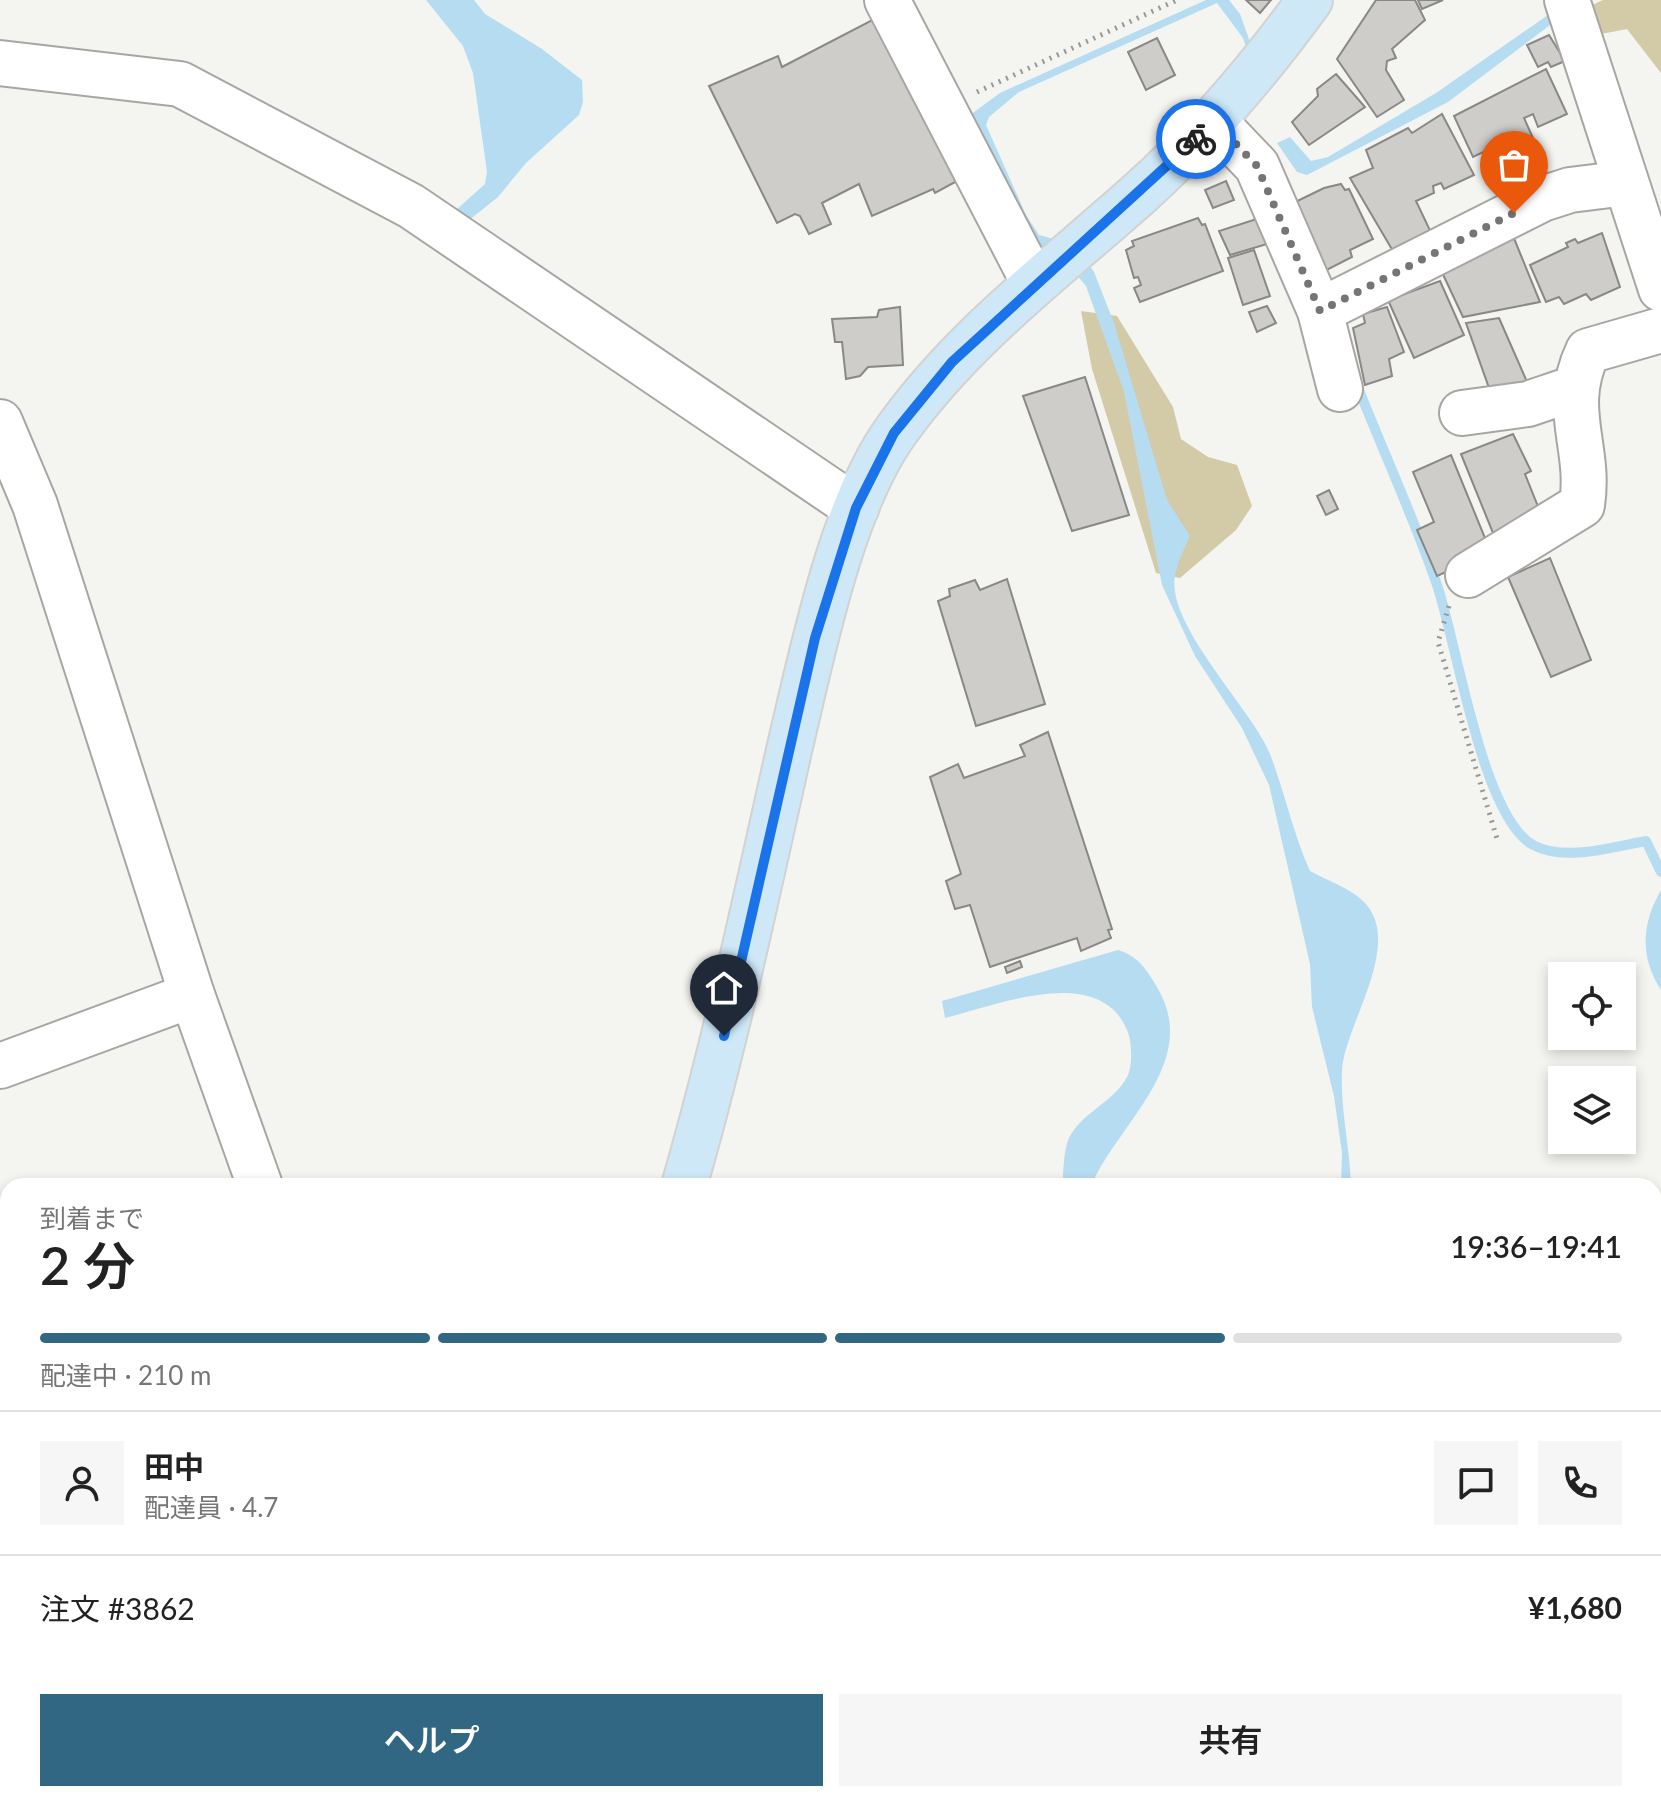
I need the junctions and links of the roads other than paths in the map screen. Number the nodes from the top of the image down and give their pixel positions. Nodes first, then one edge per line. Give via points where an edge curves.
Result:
1 (887, 0) edge
2 (1310, 0) edge
3 (1567, 0) edge
4 (0, 63) edge
5 (1214, 121) junction
6 (1626, 183) junction
7 (1034, 283) junction
8 (1661, 289) edge
9 (1320, 311) junction
10 (1661, 330) edge
11 (1575, 388) junction
12 (1340, 389) dead end
13 (1462, 413) dead end
14 (0, 422) edge
15 (856, 508) junction
16 (1468, 575) road end
17 (192, 995) junction
18 (0, 1066) edge
19 (257, 1178) edge
20 (686, 1178) edge

1 - 7 street
2 - 5 main road
3 - 6 street
4 - 15 street via 180,84 411,206
5 - 7 main road
5 - 9 street via 1257,166
6 - 8 street
6 - 9 street via 1542,199
7 - 15 main road via 952,362 894,433
9 - 12 street
10 - 11 street via 1588,351
11 - 13 street via 1528,404
11 - 16 street via 1586,480 1582,505
14 - 17 street via 35,505
15 - 20 main road via 815,638 710,1097
17 - 18 street
17 - 19 street

